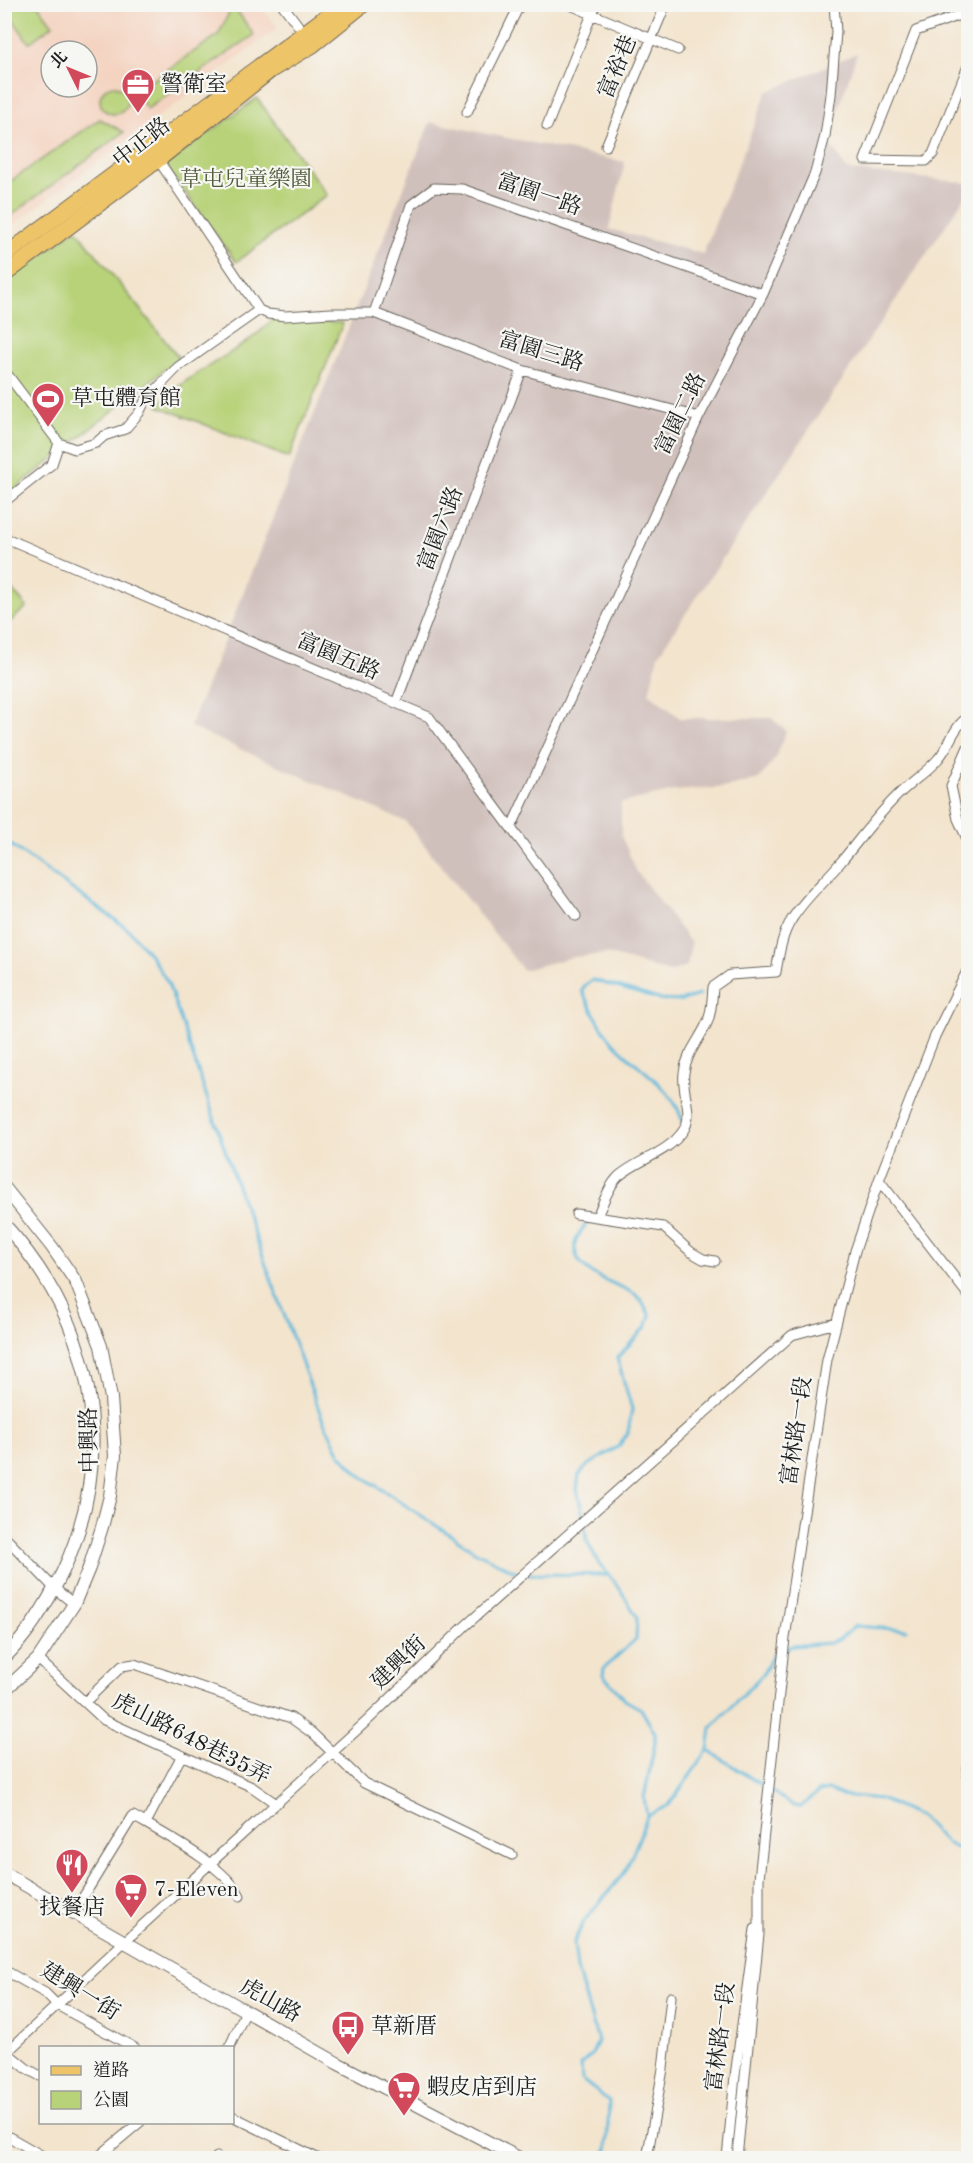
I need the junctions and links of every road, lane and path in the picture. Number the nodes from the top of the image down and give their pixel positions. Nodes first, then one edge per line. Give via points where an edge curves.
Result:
1 (282, 4) edge
2 (343, 4) edge
3 (364, 4) edge
4 (520, 4) edge
5 (568, 4) edge
6 (666, 4) edge
7 (834, 4) edge
8 (594, 9) edge
9 (969, 12) edge
10 (309, 39) junction
11 (652, 39) junction
12 (678, 50) dead end
13 (969, 66) edge
14 (467, 112) dead end
15 (547, 126) dead end
16 (606, 146) dead end
17 (154, 154) junction
18 (4, 256) edge
19 (4, 274) edge
20 (763, 294) junction
21 (259, 310) junction
22 (374, 313) junction
23 (4, 370) edge
24 (522, 370) junction
25 (699, 417) junction
26 (59, 443) junction
27 (4, 502) edge
28 (4, 534) edge
29 (396, 703) junction
30 (969, 722) edge
31 (969, 747) edge
32 (511, 828) junction
33 (969, 842) edge
34 (576, 916) dead end
35 (969, 969) edge
36 (879, 1179) junction
37 (4, 1187) edge
38 (580, 1214) dead end
39 (595, 1216) junction
40 (4, 1224) edge
41 (715, 1261) dead end
42 (969, 1295) edge
43 (836, 1323) junction
44 (4, 1536) edge
45 (54, 1588) junction
46 (74, 1604) junction
47 (4, 1658) edge
48 (38, 1659) junction
49 (4, 1691) edge
50 (85, 1702) junction
51 (333, 1752) junction
52 (182, 1755) junction
53 (969, 1768) edge
54 (969, 1778) edge
55 (275, 1803) junction
56 (146, 1823) junction
57 (512, 1855) dead end
58 (210, 1864) junction
59 (4, 1873) edge
60 (240, 1896) dead end
61 (74, 1912) junction
62 (758, 1921) junction
63 (124, 1942) junction
64 (4, 1970) edge
65 (671, 1997) dead end
66 (57, 2006) junction
67 (246, 2011) junction
68 (131, 2046) edge
69 (230, 2046) edge
70 (5, 2052) edge
71 (39, 2075) edge
72 (234, 2117) edge
73 (133, 2124) edge
74 (4, 2134) edge
75 (46, 2158) edge
76 (97, 2158) edge
77 (317, 2158) edge
78 (519, 2158) edge
79 (647, 2158) edge
80 (726, 2158) edge
81 (736, 2158) edge

1 - 10 street
2 - 10 main road, 中正路
3 - 10 main road, 中正路
4 - 14 street
5 - 8 street
6 - 11 street, 富裕巷
7 - 20 street, 富園二路 via 836,32 825,135 815,173
8 - 11 street
8 - 15 street
9 - 13 street via 916,31 865,160 926,161 933,154
10 - 17 main road, 中正路
11 - 12 street
11 - 16 street, 富裕巷
17 - 18 main road, 中正路
17 - 19 main road, 中正路
17 - 21 street
20 - 22 street, 富園一路 via 462,189 434,188 411,206
20 - 25 street, 富園二路
21 - 22 street via 285,315
21 - 26 street via 178,367 145,400 124,429 75,449
22 - 24 street, 富園三路
23 - 26 street
24 - 25 street, 富園三路
24 - 29 street, 富園六路
25 - 32 street, 富園二路
26 - 27 street via 52,464
28 - 29 street, 富園五路
29 - 32 street, 富園五路 via 429,717
30 - 39 street via 963,721 957,727 937,761 899,793 801,906 783,940 776,972 730,975 713,987 707,1023 685,1064 682,1085 688,1123 674,1143 617,1178
31 - 33 street via 951,786 958,819
32 - 34 street, 富園五路
35 - 36 street, 富林路一段 via 935,1036
36 - 42 street
36 - 43 street, 富林路一段
37 - 46 street, 中興路 via 76,1282 101,1346 111,1398 115,1456 110,1496
38 - 39 street
39 - 41 street via 663,1227 691,1252
40 - 45 street, 中興路 via 40,1269 66,1313 84,1367 93,1423 91,1478 75,1539
43 - 51 street, 建興街 via 792,1335 527,1571
43 - 62 street, 富林路一段 via 785,1638
44 - 45 street
45 - 46 street
45 - 47 street, 中興路 via 35,1622
46 - 48 street, 中興路
48 - 49 street, 中興路
48 - 50 street, 虎山路648巷35弄
50 - 51 street via 122,1666 134,1664 291,1718
50 - 52 street, 虎山路648巷35弄 via 104,1720
51 - 55 street, 建興街
51 - 57 street via 364,1783
52 - 55 street, 虎山路648巷35弄 via 252,1787
52 - 56 street
53 - 54 street
55 - 58 street, 建興街
56 - 58 street
56 - 61 street via 133,1816
58 - 60 street via 235,1885
58 - 63 street, 建興街
59 - 61 street, 虎山路
61 - 63 street, 虎山路
62 - 80 street, 富林路一段 via 753,1935
62 - 81 street, 富林路一段
63 - 66 street, 建興街
63 - 67 street, 虎山路
64 - 66 street, 建興一街 via 45,1993
65 - 79 street
66 - 68 street, 建興一街
66 - 70 street, 建興街
67 - 69 street
67 - 78 street, 虎山路
70 - 71 street
72 - 77 street
73 - 76 street
74 - 75 street

